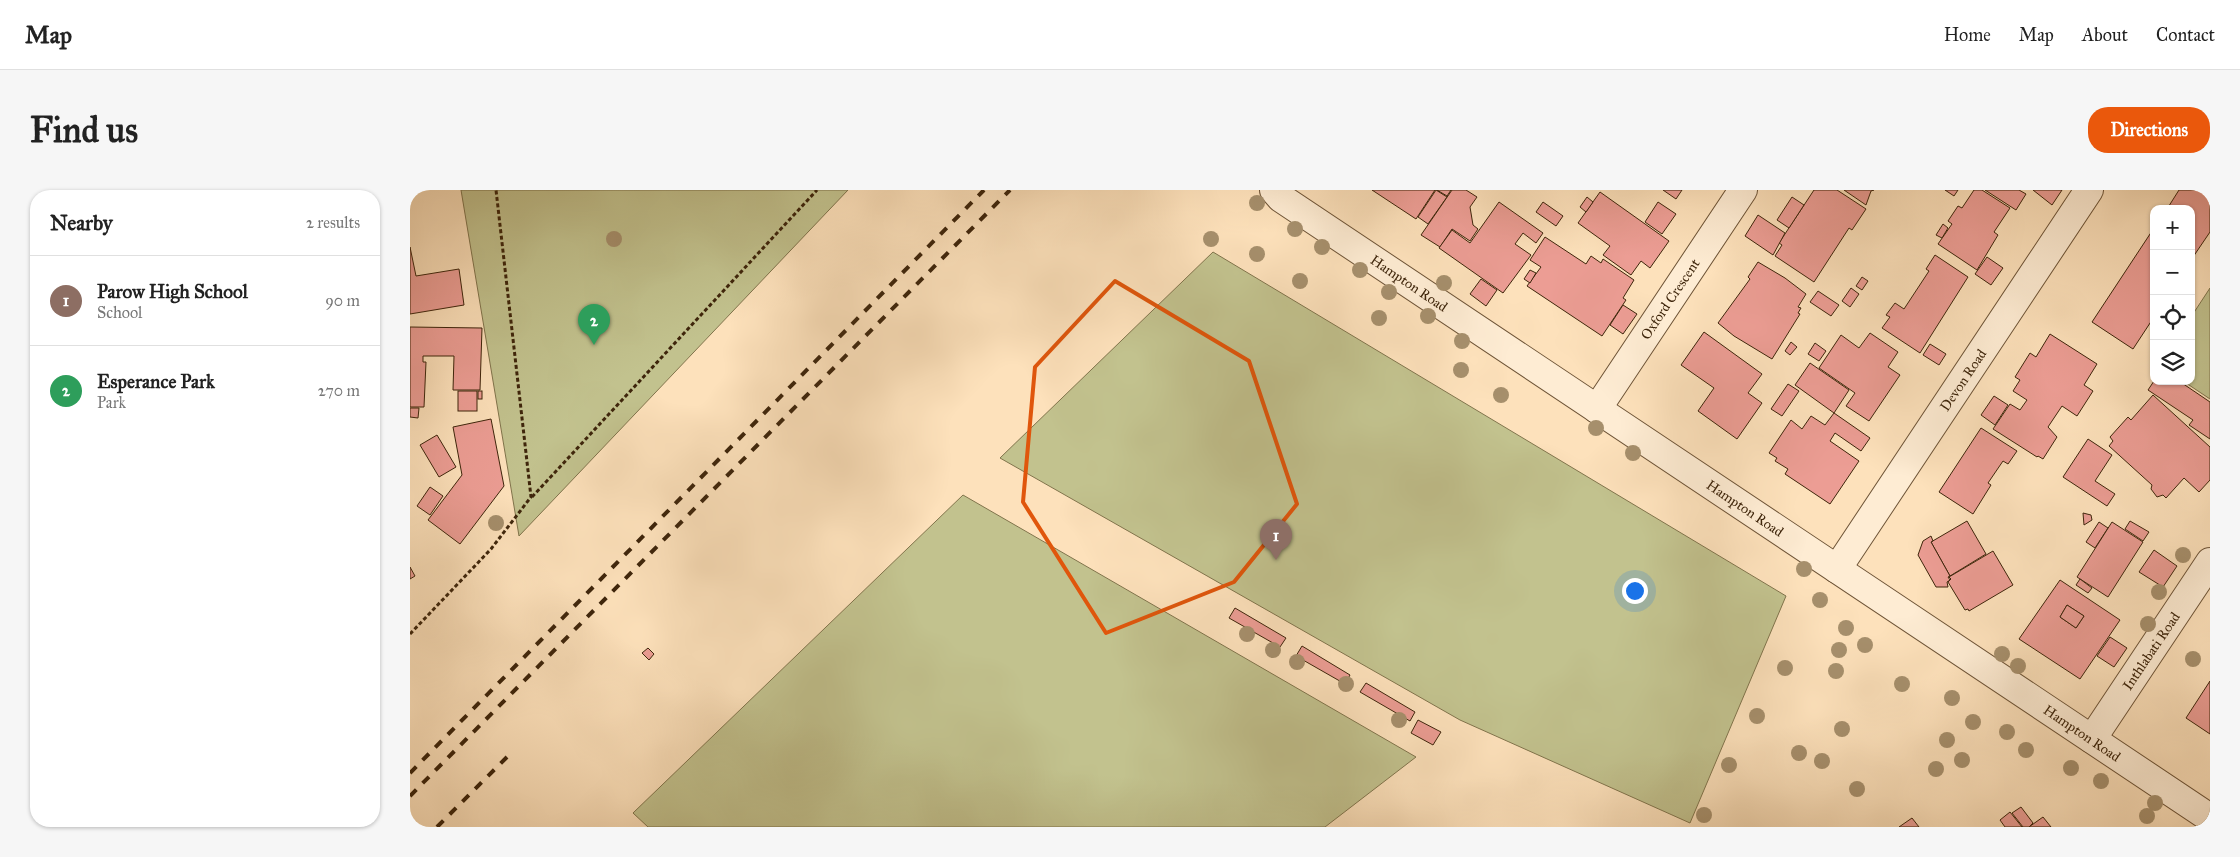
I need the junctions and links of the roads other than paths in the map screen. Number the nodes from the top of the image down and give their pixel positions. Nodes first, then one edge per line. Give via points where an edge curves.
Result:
1 (1743, 190) edge
2 (2089, 190) edge
3 (1278, 194) edge
4 (1597, 409) junction
5 (2210, 562) edge
6 (1837, 569) junction
7 (2092, 739) junction
8 (2210, 818) edge

1 - 4 street, Oxford Crescent
2 - 6 street, Devon Road
3 - 4 street, Hampton Road
4 - 6 street, Hampton Road
5 - 7 street, Inthlabati Road
6 - 7 street, Hampton Road
7 - 8 street, Hampton Road

